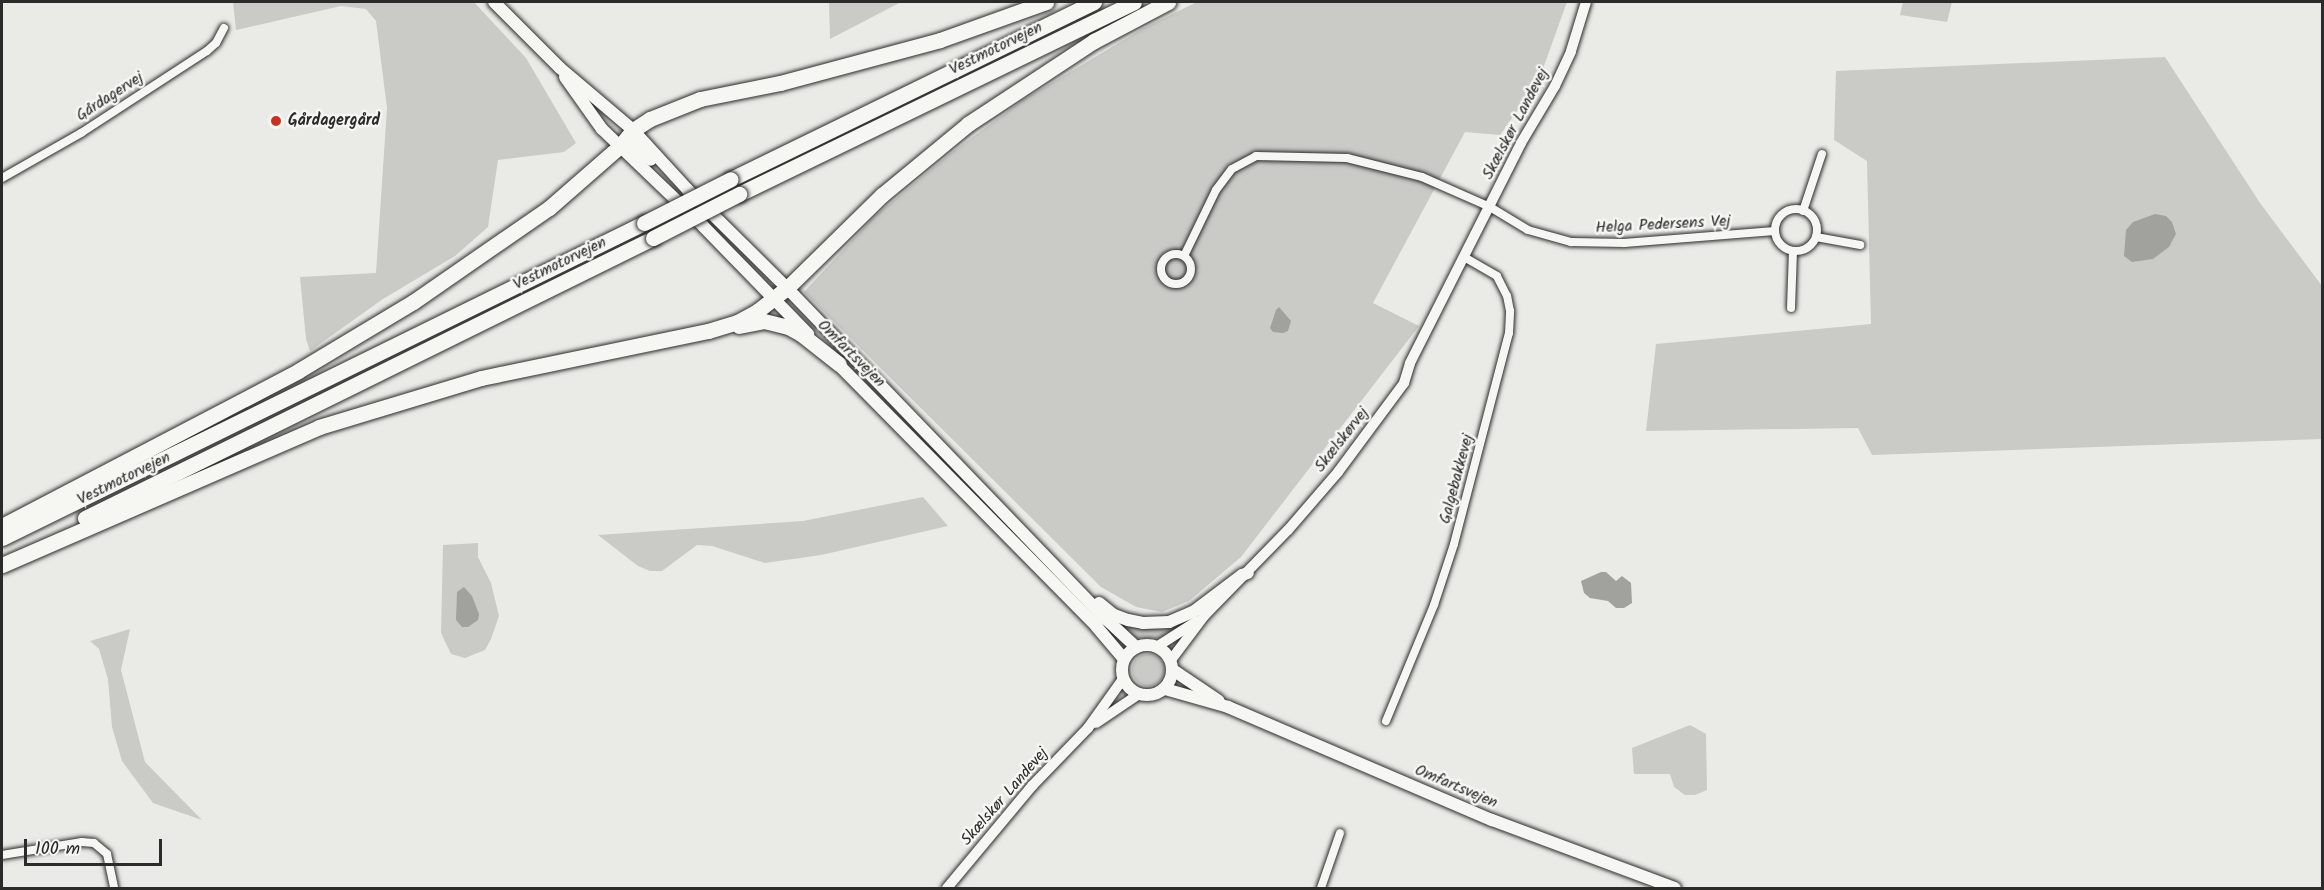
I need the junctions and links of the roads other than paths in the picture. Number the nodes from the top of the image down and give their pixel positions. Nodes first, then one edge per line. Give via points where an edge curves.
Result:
1 (494, 2) edge
2 (1046, 2) edge
3 (1094, 2) edge
4 (1134, 2) edge
5 (1168, 2) edge
6 (1586, 2) edge
7 (224, 28) dead end
8 (560, 68) junction
9 (633, 130) junction
10 (620, 146) junction
11 (1822, 154) dead end
12 (2, 178) edge
13 (687, 189) junction
14 (1490, 207) junction
15 (1803, 211) junction
16 (703, 225) junction
17 (1774, 231) junction
18 (1816, 237) junction
19 (1860, 245) dead end
20 (1793, 251) junction
21 (1184, 256) junction
22 (1464, 256) junction
23 (787, 288) junction
24 (773, 300) junction
25 (1791, 308) dead end
26 (651, 343) junction
27 (839, 364) junction
28 (2, 526) edge
29 (2, 538) edge
30 (2, 558) edge
31 (1052, 562) junction
32 (2, 565) edge
33 (1248, 573) junction
34 (1204, 616) junction
35 (1158, 646) junction
36 (1137, 647) junction
37 (1124, 659) junction
38 (1172, 665) junction
39 (1123, 679) junction
40 (1165, 689) junction
41 (1139, 694) junction
42 (1228, 706) junction
43 (1386, 721) dead end
44 (1088, 728) junction
45 (1340, 833) dead end
46 (2, 855) edge
47 (114, 888) edge
48 (947, 888) edge
49 (1321, 888) edge
50 (1675, 888) edge

1 - 8 main road, Omfartsvejen
2 - 9 highway via 940,40 700,99 672,108
3 - 29 highway, Vestmotorvejen, bridge
4 - 30 highway, Vestmotorvejen, bridge
5 - 23 highway via 1094,41 968,124 882,195
6 - 14 street, Skælskør Landevej via 1563,69
7 - 12 street, Gårdagervej via 207,51 81,133
8 - 9 main road, Omfartsvejen
8 - 10 main road, Omfartsvejen via 580,101
9 - 10 highway
9 - 13 main road, Omfartsvejen
10 - 13 main road via 641,151
10 - 16 main road, Omfartsvejen
10 - 28 highway via 549,208 403,309 298,371
11 - 15 street
13 - 23 main road, Omfartsvejen
14 - 17 street, Helga Pedersens Vej via 1528,230 1571,242 1625,243
14 - 21 street, Helga Pedersens Vej via 1422,177 1347,158 1256,156 1233,170 1216,190
14 - 22 street, Skælskør Landevej
15 - 17 street via 1783,213
15 - 18 street via 1814,219
16 - 23 main road via 764,282
16 - 24 main road, Omfartsvejen
17 - 20 street via 1780,245
18 - 19 street
18 - 20 street via 1807,248
20 - 25 street
21 - 21 street via 1172,255 1162,262 1161,275 1166,282 1178,285 1189,278 1191,266
22 - 33 street, Skælskørvej via 1410,363 1404,383 1338,472
22 - 43 street, Galgebakkevej via 1497,276 1507,296 1509,333 1454,544
23 - 24 highway
23 - 31 main road, Omfartsvejen
24 - 26 highway via 737,322
24 - 27 main road, Omfartsvejen
26 - 27 highway via 706,337 752,322 776,322 801,334
26 - 32 highway via 480,378 319,427
27 - 37 main road, Omfartsvejen
31 - 33 main road via 1114,615 1143,623 1169,622 1187,615
31 - 36 main road, Omfartsvejen
33 - 34 street, Skælskørvej
34 - 35 street, Skælskørvej
34 - 38 street, Skælskørvej
35 - 36 main road
35 - 38 main road
36 - 37 main road
37 - 39 main road
38 - 40 main road
38 - 42 main road, Omfartsvejen
39 - 41 main road
39 - 44 street, Skælskør Landevej
40 - 41 main road via 1152,695
40 - 42 main road, Omfartsvejen
41 - 44 street, Skælskør Landevej
42 - 50 main road, Omfartsvejen via 1492,820
44 - 48 street, Skælskør Landevej via 1032,786
45 - 49 street
46 - 47 street via 94,843 107,854

